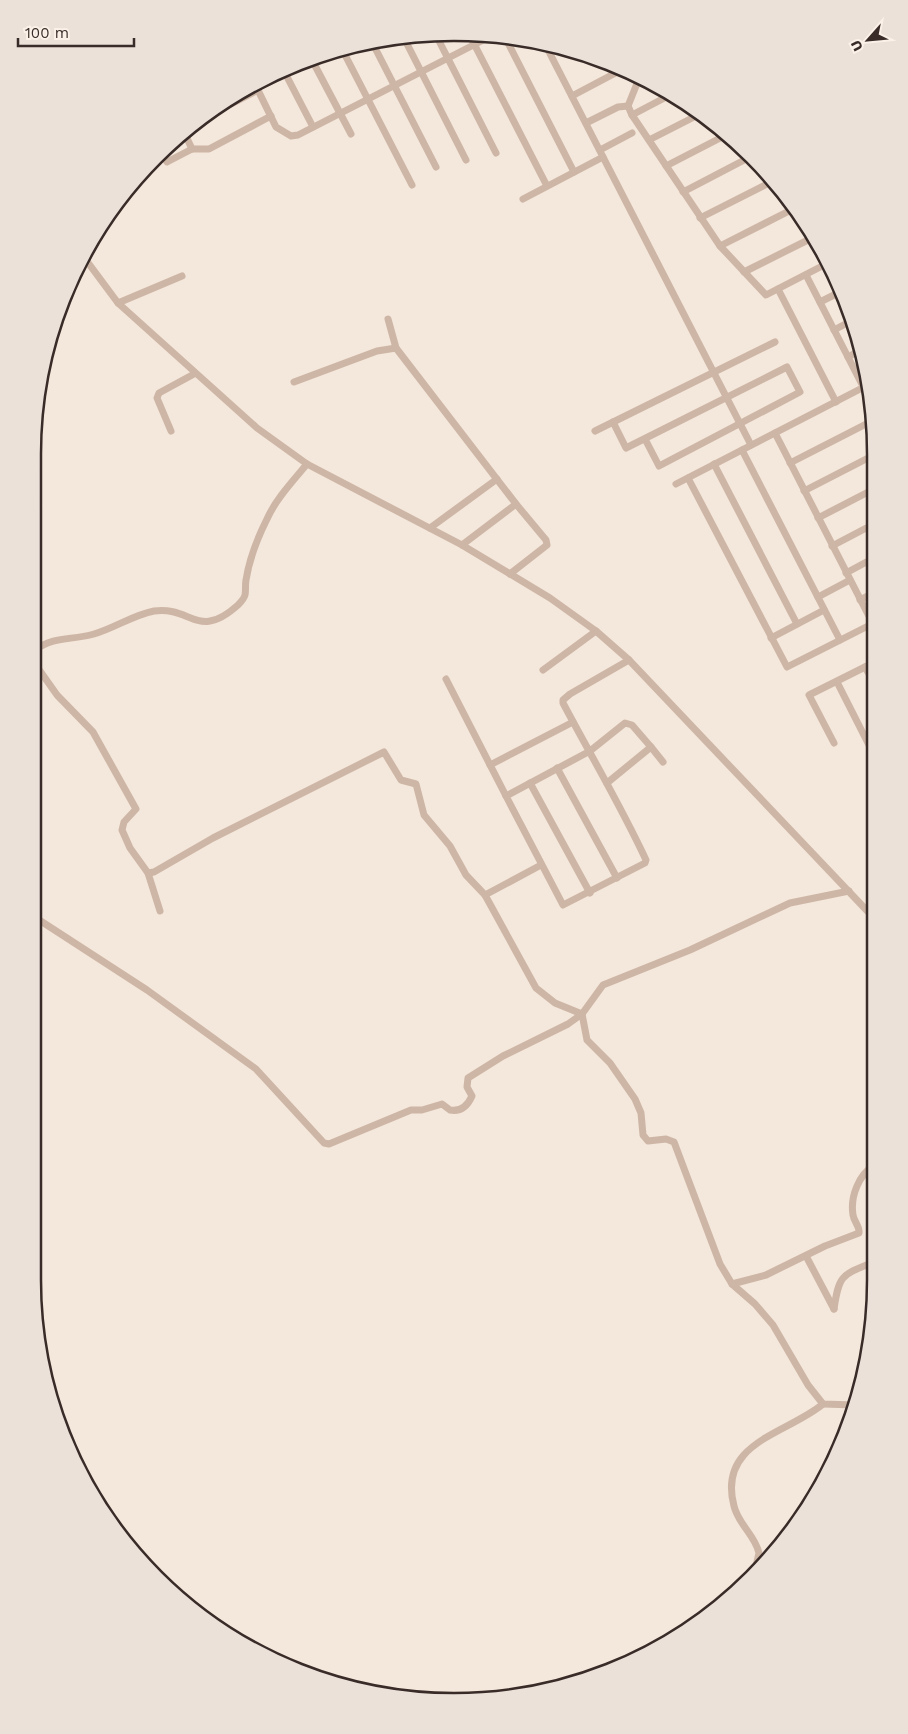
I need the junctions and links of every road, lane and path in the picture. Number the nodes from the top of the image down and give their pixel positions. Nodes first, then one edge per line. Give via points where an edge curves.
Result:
1 (439, 42) edge
2 (472, 42) edge
3 (480, 42) edge
4 (407, 44) edge
5 (474, 45) junction
6 (509, 45) edge
7 (375, 49) edge
8 (549, 52) edge
9 (345, 55) edge
10 (448, 58) junction
11 (315, 65) edge
12 (421, 72) junction
13 (615, 74) edge
14 (287, 77) edge
15 (637, 84) edge
16 (394, 86) junction
17 (258, 91) edge
18 (572, 96) junction
19 (368, 99) junction
20 (664, 99) edge
21 (628, 106) junction
22 (340, 113) junction
23 (632, 115) junction
24 (271, 116) junction
25 (692, 118) edge
26 (586, 123) junction
27 (313, 127) junction
28 (632, 133) dead end
29 (351, 134) dead end
30 (719, 139) edge
31 (188, 140) edge
32 (648, 140) junction
33 (192, 149) junction
34 (496, 153) dead end
35 (602, 153) junction
36 (164, 160) edge
37 (466, 160) dead end
38 (745, 161) edge
39 (436, 166) dead end
40 (666, 166) junction
41 (574, 172) junction
42 (412, 185) dead end
43 (766, 185) edge
44 (547, 186) junction
45 (683, 192) junction
46 (523, 199) dead end
47 (787, 212) edge
48 (700, 218) junction
49 (807, 241) edge
50 (720, 246) junction
51 (88, 263) edge
52 (822, 267) edge
53 (744, 272) junction
54 (806, 275) junction
55 (182, 276) dead end
56 (778, 289) junction
57 (834, 295) edge
58 (820, 302) junction
59 (118, 303) junction
60 (388, 319) dead end
61 (846, 324) edge
62 (834, 330) junction
63 (775, 342) dead end
64 (396, 348) junction
65 (854, 353) edge
66 (848, 357) junction
67 (714, 372) junction
68 (194, 374) junction
69 (859, 376) edge
70 (294, 382) dead end
71 (861, 389) edge
72 (727, 397) junction
73 (836, 402) junction
74 (613, 422) junction
75 (740, 423) junction
76 (866, 424) edge
77 (171, 431) dead end
78 (595, 431) dead end
79 (775, 433) junction
80 (645, 439) junction
81 (752, 445) junction
82 (742, 450) junction
83 (867, 459) edge
84 (790, 463) junction
85 (307, 464) junction
86 (714, 464) junction
87 (688, 478) junction
88 (497, 479) junction
89 (676, 484) dead end
90 (804, 491) junction
91 (867, 493) edge
92 (516, 504) junction
93 (818, 518) junction
94 (430, 528) junction
95 (867, 528) edge
96 (462, 545) junction
97 (832, 546) junction
98 (867, 562) edge
99 (846, 573) junction
100 (510, 574) junction
101 (850, 580) junction
102 (867, 596) edge
103 (818, 597) junction
104 (860, 600) junction
105 (824, 610) junction
106 (867, 614) edge
107 (797, 624) junction
108 (867, 626) edge
109 (596, 631) junction
110 (771, 638) junction
111 (840, 640) junction
112 (41, 646) edge
113 (629, 660) junction
114 (867, 666) edge
115 (543, 670) dead end
116 (41, 672) edge
117 (446, 680) dead end
118 (837, 682) junction
119 (573, 722) junction
120 (867, 741) edge
121 (834, 743) dead end
122 (651, 747) junction
123 (590, 751) junction
124 (663, 762) dead end
125 (490, 765) junction
126 (557, 768) junction
127 (607, 783) junction
128 (530, 784) junction
129 (506, 796) junction
130 (541, 865) junction
131 (148, 873) junction
132 (617, 878) junction
133 (849, 891) junction
134 (590, 893) junction
135 (485, 895) junction
136 (867, 910) edge
137 (160, 911) dead end
138 (41, 921) edge
139 (582, 1014) junction
140 (867, 1172) edge
141 (806, 1256) junction
142 (867, 1265) edge
143 (732, 1284) junction
144 (823, 1404) junction
145 (848, 1405) edge
146 (760, 1557) edge

1 - 10 street
2 - 5 street
3 - 5 street
4 - 12 street
5 - 10 street
5 - 44 street
6 - 41 street
7 - 16 street
8 - 18 street
9 - 19 street
10 - 12 street
10 - 34 street
11 - 22 street
12 - 16 street
12 - 37 street
13 - 18 street
14 - 27 street
15 - 21 street
16 - 19 street
16 - 39 street
17 - 24 street
18 - 26 street
19 - 22 street
19 - 42 street
20 - 23 street
21 - 23 street
21 - 26 street via 618,107
22 - 27 street
22 - 29 street
23 - 32 street
24 - 27 street via 276,127 291,136
24 - 33 street via 209,149
25 - 32 street
26 - 35 street
28 - 35 street
30 - 40 street
31 - 33 street
32 - 40 street
33 - 36 street via 169,161
35 - 41 street
35 - 67 street
38 - 45 street
40 - 45 street
41 - 44 street
43 - 48 street
44 - 46 street
45 - 48 street
47 - 50 street
48 - 50 street
49 - 53 street
50 - 53 street
51 - 59 street
52 - 54 street
53 - 56 street via 766,295
54 - 56 street
54 - 58 street
55 - 59 street
56 - 73 street
57 - 58 street
58 - 62 street
59 - 68 street
60 - 64 street
61 - 62 street
62 - 66 street
63 - 67 street
64 - 70 street via 377,351
64 - 88 street
65 - 66 street
66 - 69 street
67 - 72 street
67 - 74 street
68 - 77 street via 159,393 157,398
68 - 85 street via 257,428
71 - 73 street
72 - 75 street
72 - 75 street via 787,367 800,392
72 - 80 street
73 - 79 street
74 - 78 street
74 - 80 street via 626,448
75 - 80 street via 659,466
75 - 81 street
76 - 84 street
79 - 81 street
79 - 84 street
81 - 82 street
82 - 86 street
82 - 103 street
83 - 90 street
84 - 90 street
85 - 94 street
85 - 112 street via 280,496 266,520 250,565 245,595 237,606 218,620 205,622 170,611 155,611 96,633 50,640
86 - 87 street
86 - 107 street
87 - 89 street
87 - 110 street
88 - 92 street
88 - 94 street
90 - 93 street
91 - 93 street
92 - 96 street
92 - 100 street via 547,545
93 - 97 street
94 - 96 street
95 - 97 street
96 - 100 street
97 - 99 street
98 - 99 street
99 - 101 street
100 - 109 street
101 - 103 street
101 - 104 street
102 - 104 street
103 - 105 street
104 - 106 street
105 - 107 street
105 - 111 street
107 - 110 street
108 - 111 street
109 - 113 street
109 - 115 street
110 - 111 street via 787,667
113 - 119 street via 565,698 563,703
113 - 133 street via 816,860
114 - 118 street
116 - 131 street via 64,702 87,723 116,771 136,809 124,822 124,835
117 - 125 street
118 - 120 street
118 - 121 street via 809,695
119 - 123 street
119 - 125 street
122 - 123 street via 628,723
122 - 124 street
122 - 127 street
123 - 126 street
123 - 127 street
125 - 129 street
126 - 128 street
126 - 132 street
127 - 132 street via 646,860
128 - 129 street
128 - 134 street
129 - 130 street
130 - 134 street via 563,905
130 - 135 street
131 - 135 street via 384,752 401,780 416,784 424,815 450,846 466,875
131 - 137 street
132 - 134 street
133 - 136 street
133 - 139 street via 790,903 690,950 603,985
135 - 139 street via 536,988 555,1003
138 - 139 street via 256,1069 324,1143 329,1144 411,1110 442,1104 450,1110 464,1107 472,1096 468,1078
139 - 143 street via 587,1040 610,1063 635,1099 645,1138 648,1141 666,1139 674,1142 720,1264
140 - 141 street via 859,1179 853,1211 858,1233
141 - 142 street via 834,1309 838,1283 845,1275
141 - 143 street via 766,1275
143 - 144 street via 769,1320
144 - 145 street
144 - 146 street via 753,1444 744,1452 733,1477 734,1509

